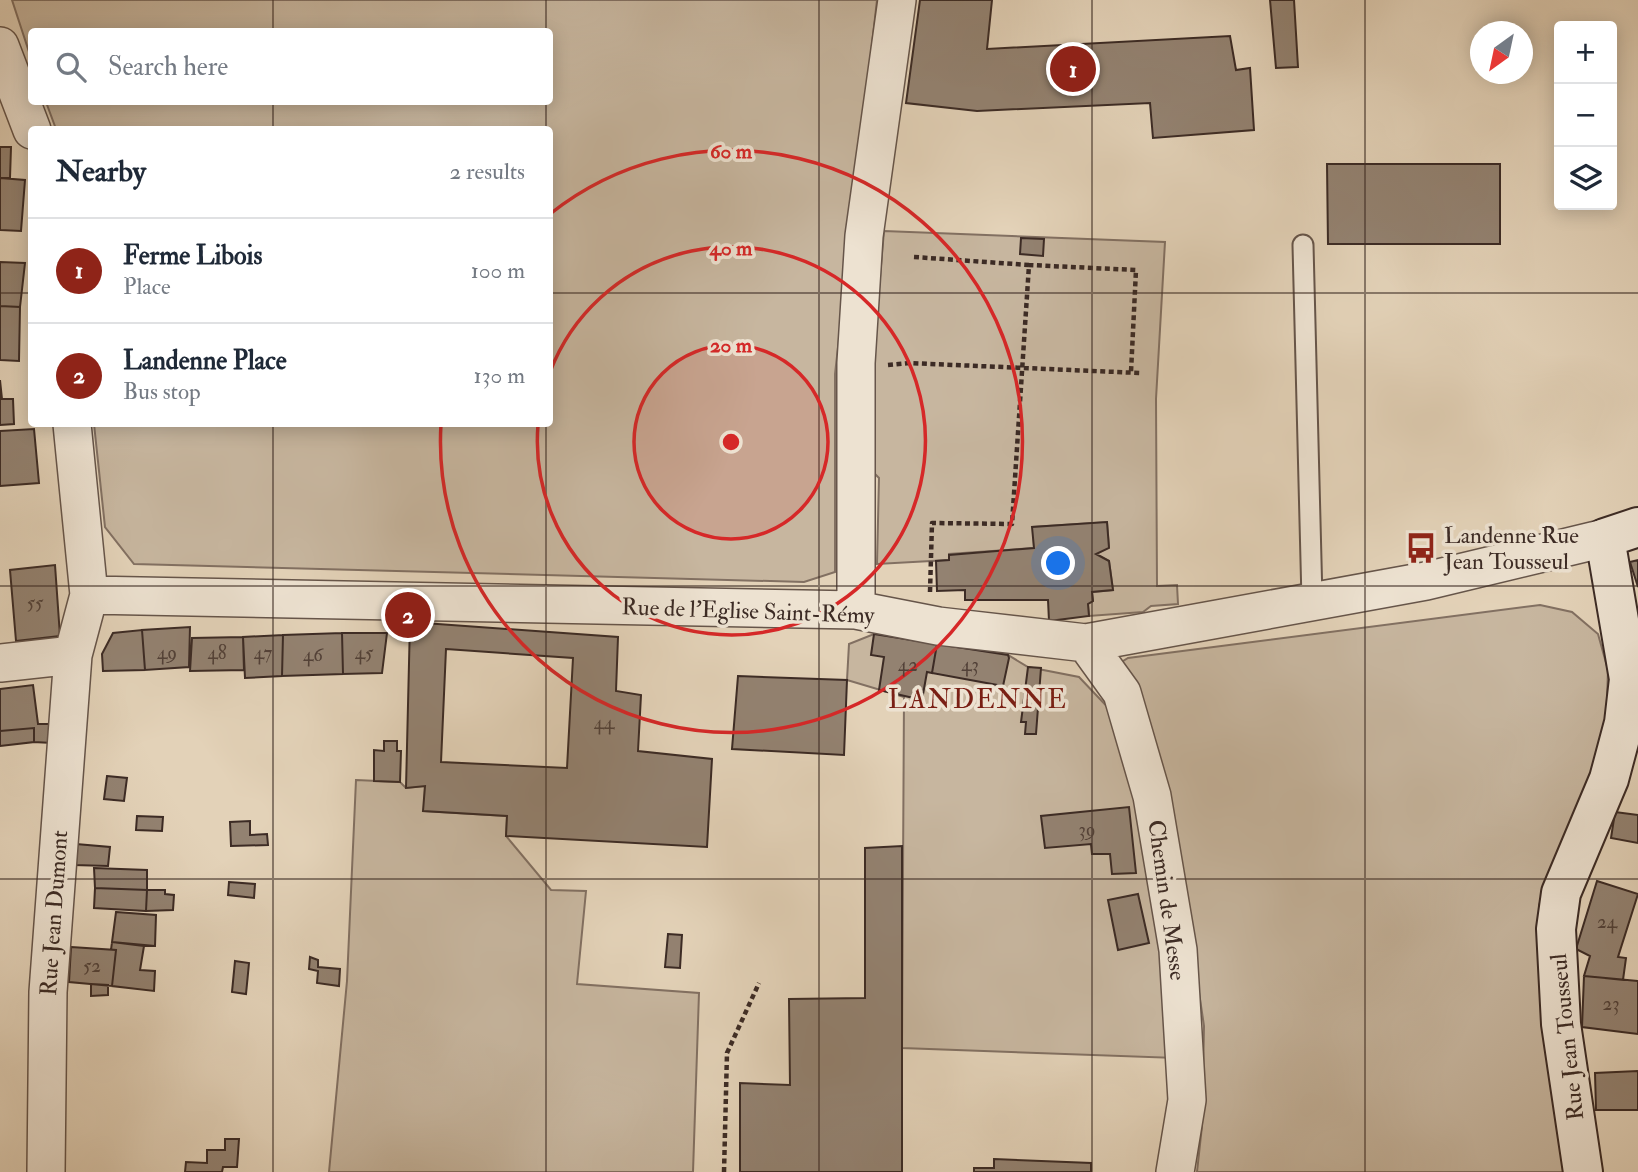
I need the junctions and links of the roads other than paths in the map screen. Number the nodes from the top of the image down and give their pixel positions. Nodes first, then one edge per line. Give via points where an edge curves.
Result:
1 (897, 0) edge
2 (0, 46) edge
3 (30, 126) edge
4 (1303, 245) dead end
5 (72, 427) edge
6 (1621, 533) edge
7 (89, 595) junction
8 (1312, 600) junction
9 (856, 610) junction
10 (1086, 642) junction
11 (73, 655) junction
12 (0, 663) edge
13 (46, 1172) edge
14 (1175, 1172) edge
15 (1583, 1172) edge

1 - 9 street via 864,236 856,363
2 - 3 street
4 - 8 lane
5 - 7 street
6 - 8 street, Rue de l'Eglise Saint-Rémy via 1426,581
6 - 15 street, Rue Jean Tousseul via 1629,679 1624,723 1609,779 1561,893 1556,929 1560,1024
7 - 9 street, Rue de l'Eglise Saint-Rémy
7 - 11 street, Rue Jean Dumont
8 - 10 street, Rue de l'Eglise Saint-Rémy
9 - 10 street, Rue de l'Eglise Saint-Rémy via 930,624
10 - 14 street, Chemin de Messe via 1122,694 1152,796 1175,937 1187,1100
11 - 12 street
11 - 13 street, Rue Jean Dumont via 48,992

